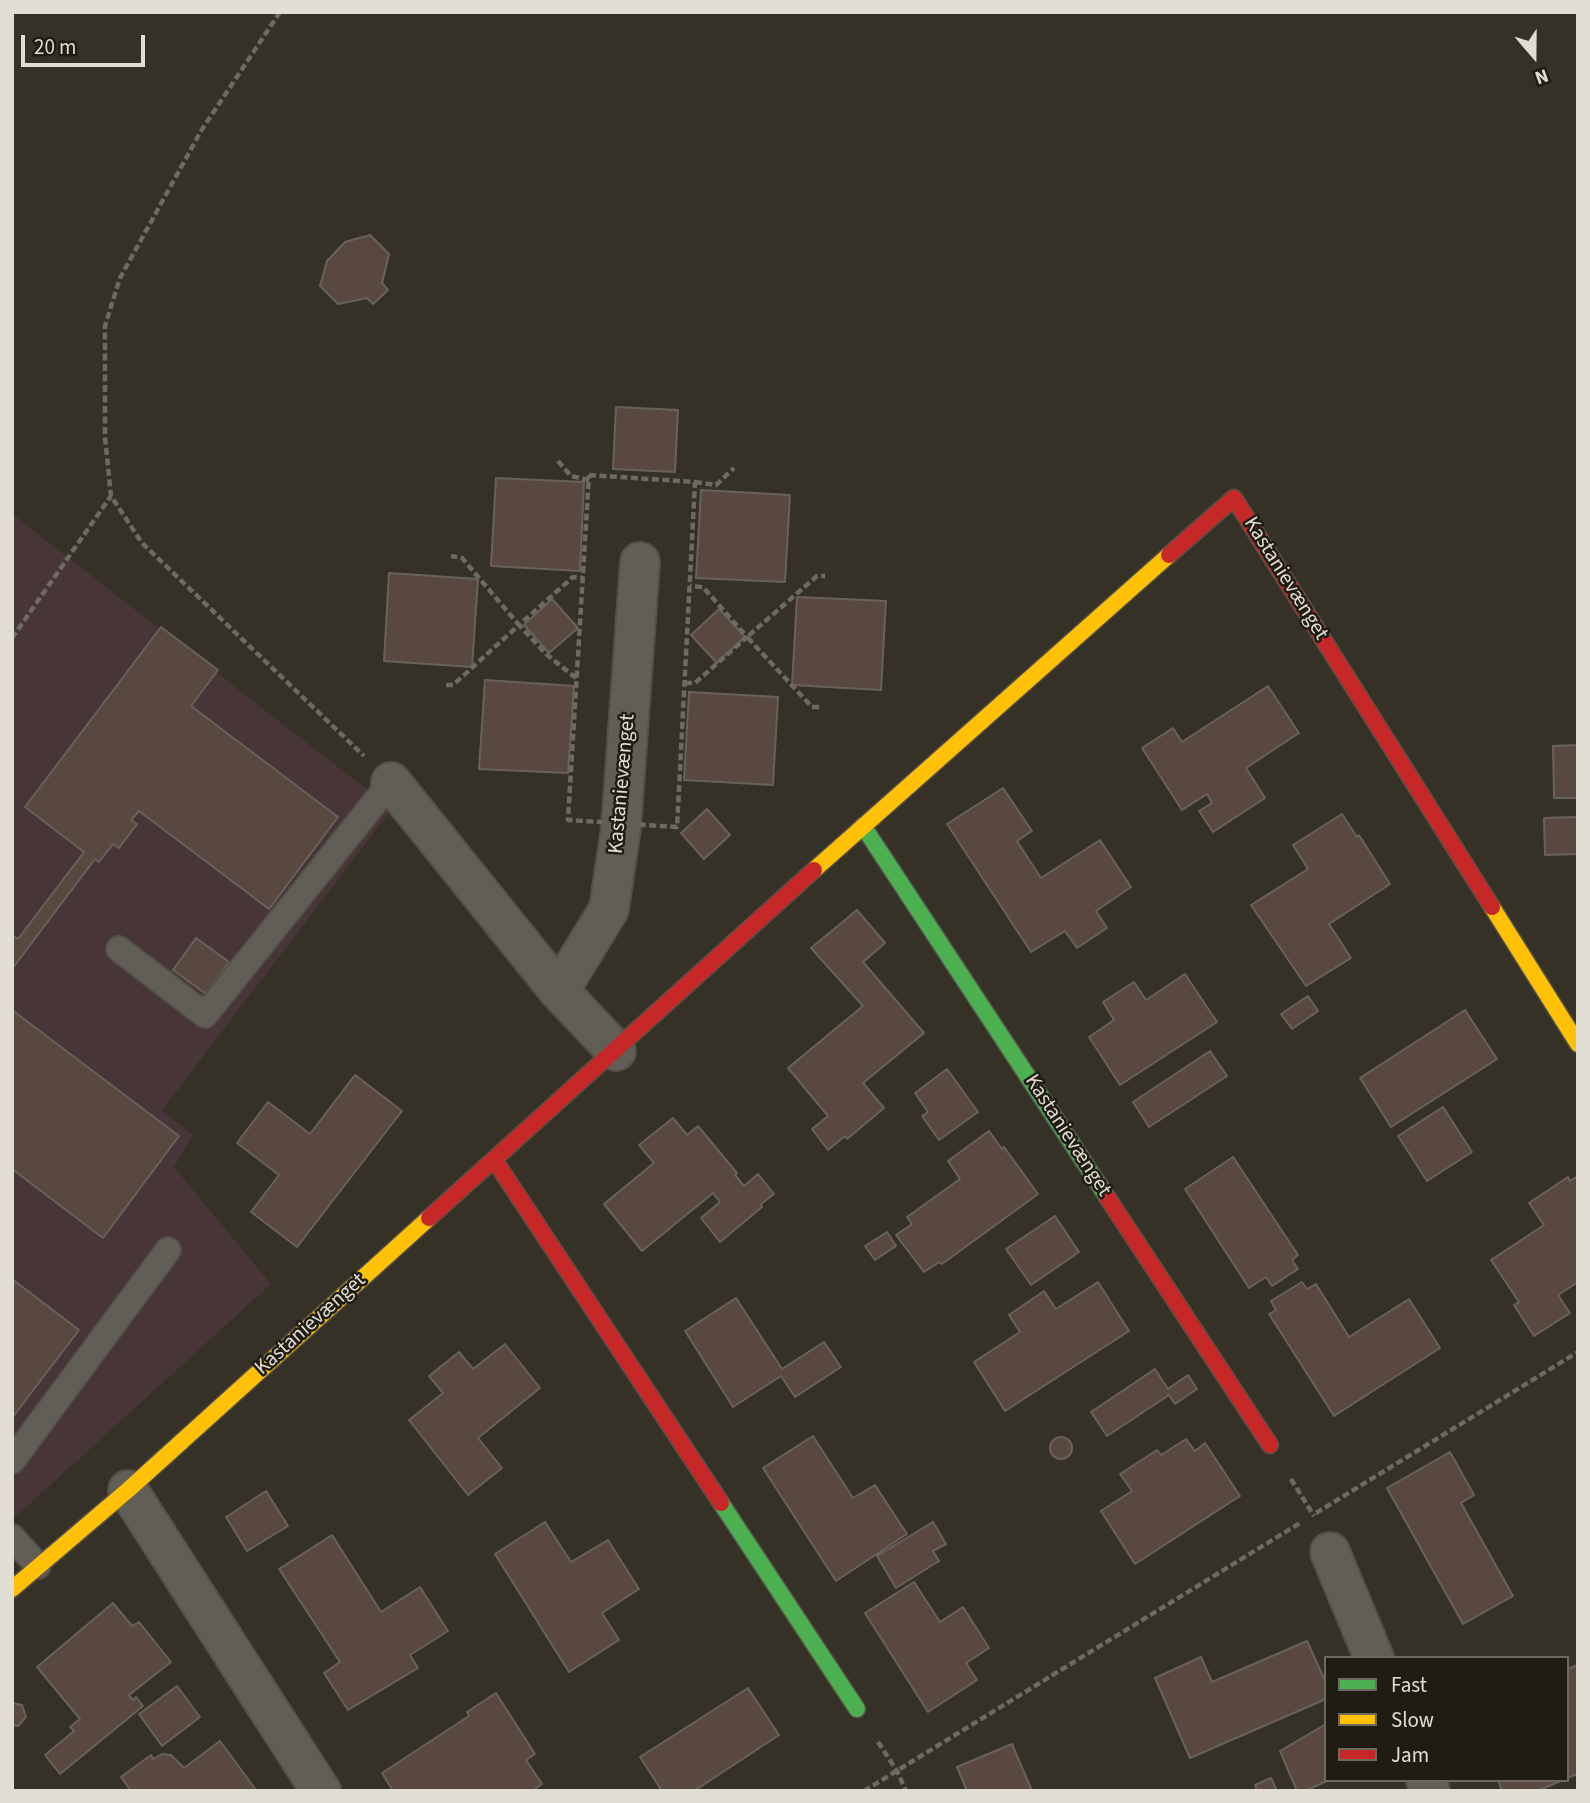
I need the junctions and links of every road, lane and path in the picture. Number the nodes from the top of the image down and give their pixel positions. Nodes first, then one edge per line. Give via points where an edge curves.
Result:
1 (280, 12) edge
2 (558, 461) dead end
3 (734, 468) dead end
4 (589, 480) dead end
5 (695, 482) dead end
6 (111, 496) junction
7 (451, 556) dead end
8 (640, 562) dead end
9 (825, 576) dead end
10 (583, 578) dead end
11 (690, 586) dead end
12 (519, 625) junction
13 (747, 636) junction
14 (12, 638) edge
15 (577, 679) dead end
16 (685, 683) dead end
17 (446, 685) dead end
18 (819, 707) dead end
19 (391, 782) junction
20 (863, 826) junction
21 (119, 948) dead end
22 (559, 991) junction
23 (1578, 1044) edge
24 (616, 1051) junction
25 (495, 1161) junction
26 (168, 1250) dead end
27 (1578, 1352) edge
28 (1270, 1445) joint
29 (12, 1461) edge
30 (128, 1490) junction
31 (1313, 1515) junction
32 (1301, 1522) dead end
33 (12, 1536) edge
34 (1330, 1552) joint
35 (38, 1566) junction
36 (12, 1589) edge
37 (1373, 1656) edge
38 (857, 1709) joint
39 (897, 1770) junction
40 (321, 1791) edge
41 (864, 1791) edge
42 (906, 1791) edge

1 - 6 path via 201,131 120,278 105,326 105,437
2 - 4 path via 571,476
3 - 5 path via 716,485
6 - 14 path
6 - 19 path via 142,543
7 - 12 path via 462,558
8 - 22 street, Kastanievænget via 621,828 609,909
9 - 13 path via 817,576
10 - 12 path via 573,577
11 - 13 path via 703,587
12 - 15 path
12 - 17 path via 453,685
13 - 16 path via 695,683
13 - 18 path via 812,707
19 - 21 lane via 205,1015
19 - 22 street
20 - 23 street, Kastanievænget via 1234,498
20 - 24 street, Kastanievænget
20 - 28 street, Kastanievænget
22 - 24 street
24 - 25 street, Kastanievænget
25 - 30 street, Kastanievænget
25 - 38 street
26 - 29 lane
27 - 31 path
28 - 31 path
30 - 35 street, Kastanievænget
30 - 40 street
31 - 34 path
32 - 39 path
33 - 35 lane
34 - 37 street
35 - 36 street, Kastanievænget
38 - 39 path
39 - 41 path
39 - 42 path

